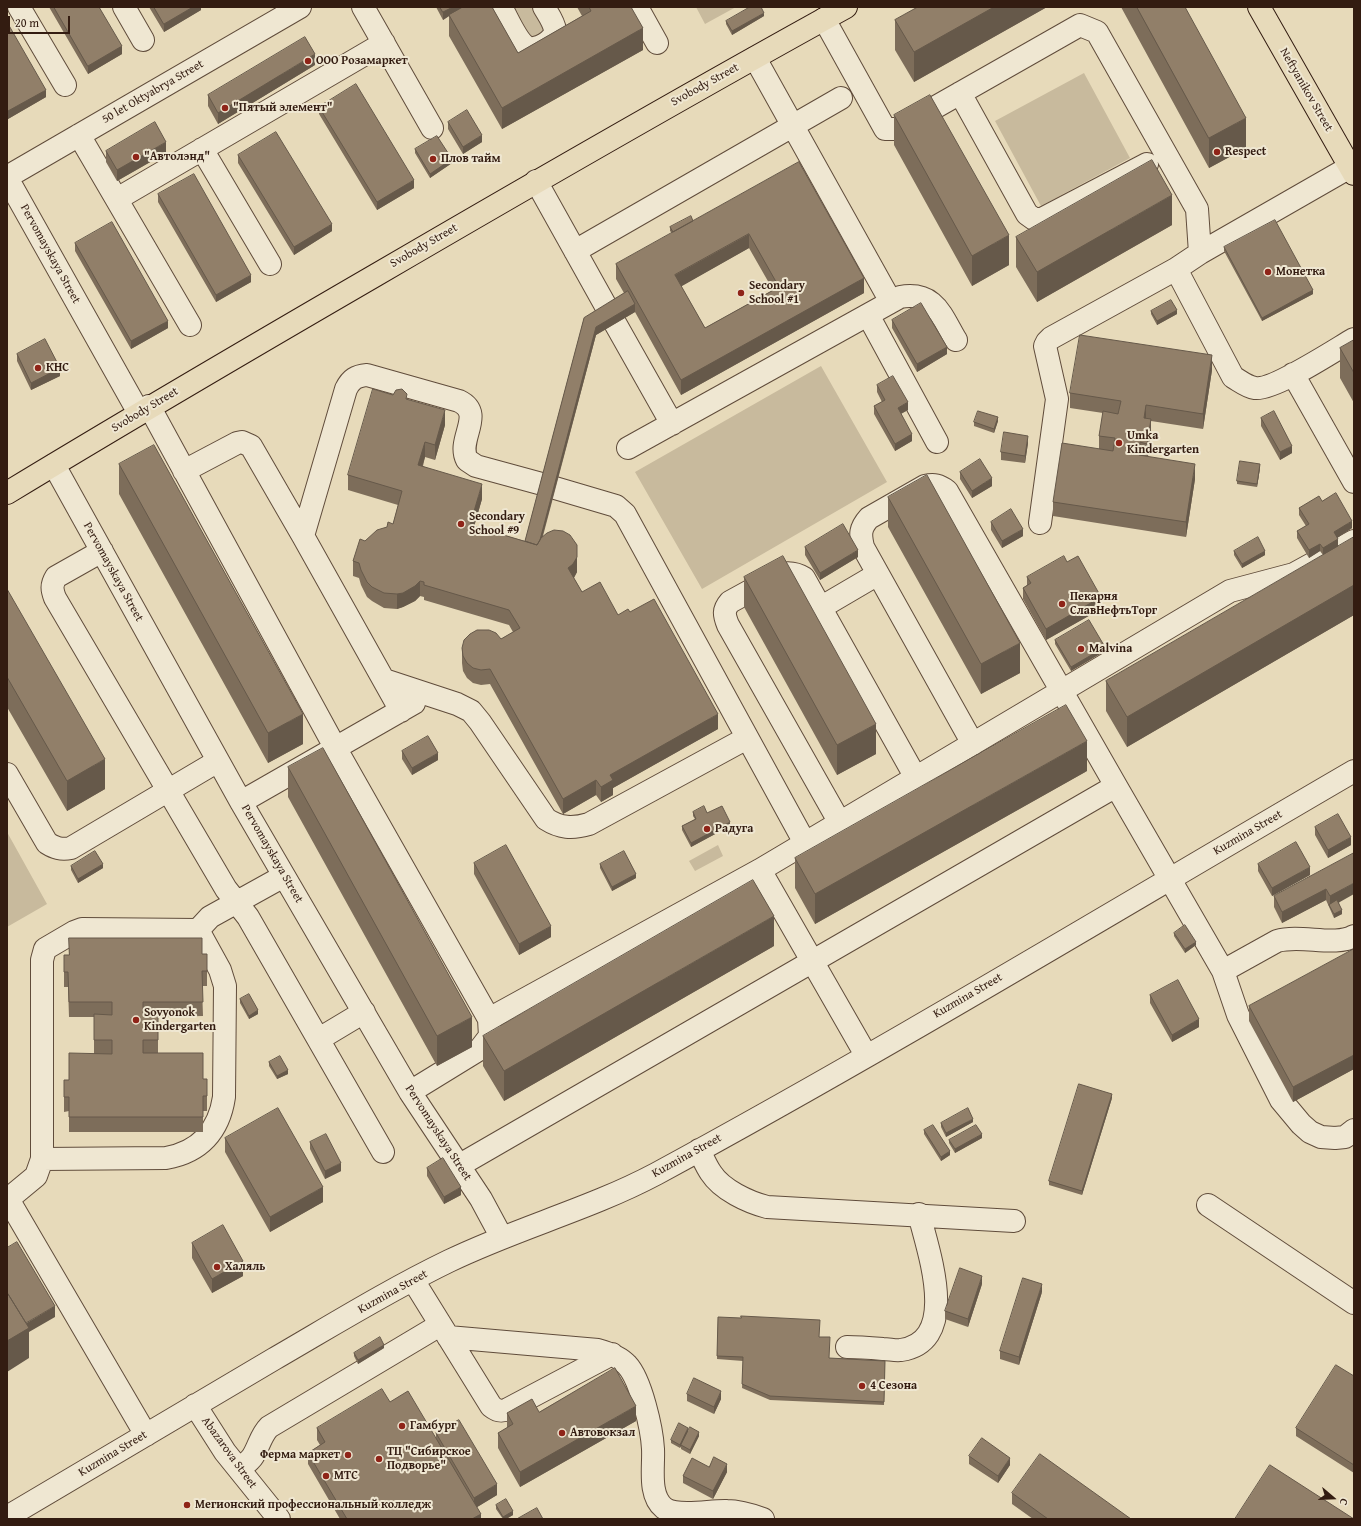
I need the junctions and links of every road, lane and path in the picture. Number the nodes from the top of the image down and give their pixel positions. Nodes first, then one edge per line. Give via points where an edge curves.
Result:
1 (19, 7) edge
2 (124, 7) edge
3 (300, 7) edge
4 (363, 7) edge
5 (501, 7) edge
6 (544, 7) edge
7 (636, 7) edge
8 (846, 7) edge
9 (1259, 7) edge
10 (824, 19) junction
11 (143, 40) dead end
12 (384, 43) junction
13 (657, 43) dead end
14 (755, 58) junction
15 (65, 85) dead end
16 (960, 93) junction
17 (841, 98) dead end
18 (793, 126) junction
19 (432, 128) dead end
20 (79, 135) junction
21 (202, 150) junction
22 (1166, 154) junction
23 (1352, 170) edge
24 (7, 178) edge
25 (536, 181) junction
26 (117, 199) junction
27 (575, 251) junction
28 (1200, 253) junction
29 (270, 264) dead end
30 (1176, 268) junction
31 (891, 302) junction
32 (868, 315) junction
33 (190, 325) dead end
34 (1354, 339) edge
35 (956, 340) dead end
36 (1293, 374) junction
37 (144, 410) junction
38 (672, 424) junction
39 (937, 442) dead end
40 (628, 448) dead end
41 (54, 465) junction
42 (184, 471) junction
43 (1354, 482) edge
44 (317, 489) junction
45 (7, 493) edge
46 (286, 506) junction
47 (1040, 523) dead end
48 (303, 536) junction
49 (1354, 541) edge
50 (102, 550) junction
51 (878, 574) junction
52 (820, 608) junction
53 (384, 680) junction
54 (1062, 692) junction
55 (429, 695) junction
56 (401, 711) junction
57 (747, 738) junction
58 (973, 744) junction
59 (336, 749) junction
60 (218, 761) junction
61 (1354, 770) edge
62 (7, 774) edge
63 (916, 778) junction
64 (1116, 786) junction
65 (168, 790) junction
66 (242, 802) junction
67 (840, 822) junction
68 (805, 843) junction
69 (760, 870) junction
70 (284, 876) junction
71 (1169, 879) junction
72 (236, 902) junction
73 (198, 930) junction
74 (1354, 936) edge
75 (813, 961) junction
76 (1223, 970) junction
77 (364, 1012) junction
78 (489, 1019) junction
79 (319, 1039) junction
80 (866, 1055) junction
81 (410, 1092) junction
82 (1354, 1130) edge
83 (699, 1150) junction
84 (383, 1152) dead end
85 (42, 1159) junction
86 (460, 1165) junction
87 (8, 1199) edge
88 (1208, 1205) dead end
89 (919, 1214) junction
90 (1014, 1221) dead end
91 (502, 1238) junction
92 (413, 1280) junction
93 (1354, 1303) edge
94 (444, 1331) junction
95 (846, 1346) dead end
96 (612, 1354) junction
97 (195, 1406) junction
98 (146, 1435) junction
99 (239, 1469) junction
100 (7, 1517) edge
101 (280, 1519) edge
102 (763, 1519) edge

1 - 15 street
2 - 11 street
3 - 20 street, 50 let Oktyabrya Street
4 - 12 street
5 - 6 street via 522,44 528,48 535,48 552,38 555,32 554,23
7 - 13 street
8 - 10 main road, Svobody Street
9 - 23 main road, Neftyanikov Street
10 - 14 main road, Svobody Street
10 - 16 street via 885,129 897,129
12 - 19 street
12 - 21 street
14 - 18 street
14 - 25 main road, Svobody Street
16 - 22 street via 1027,214 1034,219 1042,219
16 - 22 street via 1080,25 1097,32
17 - 18 street
18 - 27 street
18 - 31 street
20 - 24 street, 50 let Oktyabrya Street
20 - 26 street
21 - 26 street
21 - 29 street
22 - 28 street via 1197,209
23 - 28 street
24 - 37 street, Pervomayskaya Street
25 - 27 street
25 - 37 main road, Svobody Street
26 - 33 street
27 - 38 street
28 - 30 street
30 - 36 street via 1233,377 1245,385 1256,388 1274,385
30 - 47 street via 1047,342 1047,357 1057,399
31 - 32 street
31 - 35 street via 908,296 930,300
32 - 38 street
32 - 39 street
34 - 36 street
36 - 43 street
37 - 41 main road, Svobody Street
37 - 42 street, Pervomayskaya Street
38 - 40 street
41 - 45 main road, Svobody Street
41 - 50 street, Pervomayskaya Street
42 - 46 street via 237,443 247,443
42 - 59 street, Pervomayskaya Street
44 - 46 street
44 - 48 street
44 - 57 street via 350,380 367,375 466,405 471,416 464,448 467,460 476,466 616,506 625,514
46 - 48 street
48 - 53 street
49 - 54 street via 1294,574 1230,591
50 - 60 street, Pervomayskaya Street
50 - 65 street via 56,576 52,582 52,590
51 - 52 street
51 - 54 street via 862,547 862,526 869,518 925,486 940,485 947,491
51 - 58 street
52 - 63 street
52 - 67 street via 804,578 797,573 789,572 730,602 725,609 724,617
53 - 55 street
53 - 56 street
54 - 58 street
54 - 64 street
55 - 56 street
55 - 57 street via 471,711 546,818 567,828 589,824
56 - 59 street
57 - 68 street
58 - 63 street
59 - 66 street
59 - 78 street, Pervomayskaya Street
60 - 65 street
60 - 66 street, Pervomayskaya Street
61 - 71 street, Kuzmina Street
62 - 65 street via 47,843 54,848 64,849 71,848
63 - 67 street
64 - 71 street
64 - 75 street
65 - 72 street
66 - 70 street, Pervomayskaya Street
67 - 68 street
68 - 69 street
69 - 75 street
69 - 78 street
70 - 72 street
70 - 77 street, Pervomayskaya Street
71 - 76 street
71 - 80 street, Kuzmina Street
72 - 73 street via 210,917
72 - 79 street via 248,917
73 - 85 street via 82,929 45,949 42,960
73 - 85 street via 220,970 225,986 224,1097 222,1110 212,1132 202,1143 176,1157
74 - 76 street via 1338,940 1284,939
75 - 80 street
75 - 86 street
76 - 82 street via 1238,1015 1281,1100 1310,1132 1321,1137 1345,1137
77 - 79 street
77 - 81 street, Pervomayskaya Street
78 - 81 street via 490,1036 480,1049
79 - 84 street
80 - 83 street, Kuzmina Street
81 - 86 street, Pervomayskaya Street
83 - 89 street via 720,1184 752,1203 767,1207
83 - 91 street, Kuzmina Street via 650,1177 602,1199
85 - 87 street via 36,1176
86 - 91 street, Pervomayskaya Street
87 - 98 street
88 - 93 street
89 - 90 street
89 - 95 street via 936,1292 936,1308 930,1333 923,1341 900,1350
91 - 92 street, Kuzmina Street
92 - 94 street
92 - 97 street, Kuzmina Street
94 - 96 street via 598,1350
94 - 96 street via 491,1406 503,1411
94 - 99 street via 269,1427 253,1456
96 - 102 street via 628,1366 638,1385 651,1430 654,1490 664,1508 686,1513 728,1510
97 - 98 street, Kuzmina Street
97 - 99 street, Abazarova Street
98 - 100 street, Kuzmina Street
99 - 101 street, Abazarova Street

